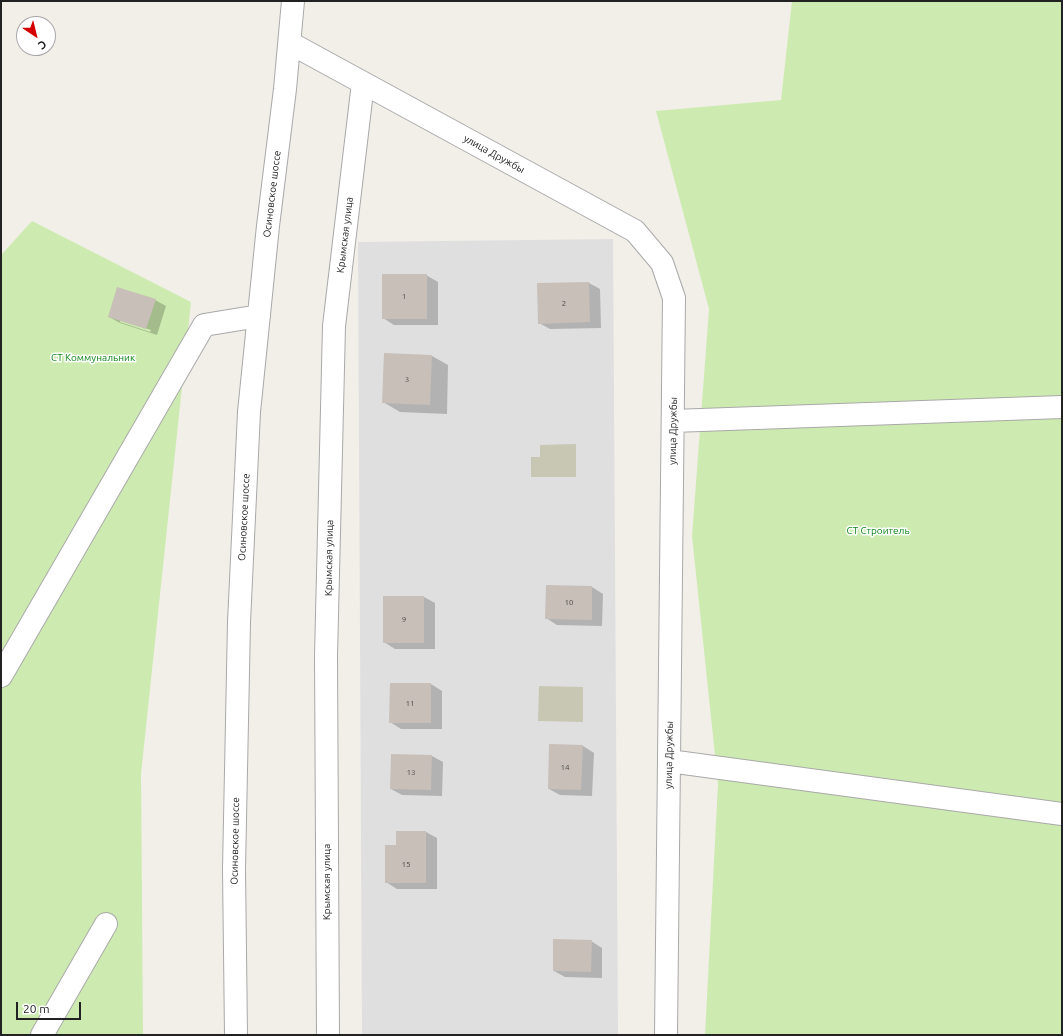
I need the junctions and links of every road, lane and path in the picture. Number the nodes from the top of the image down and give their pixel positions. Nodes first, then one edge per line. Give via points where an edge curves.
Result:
1 (292, 1) edge
2 (290, 43) junction
3 (363, 83) junction
4 (259, 316) junction
5 (1062, 407) edge
6 (673, 421) junction
7 (1, 676) edge
8 (669, 761) junction
9 (1062, 814) edge
10 (106, 924) dead end
11 (42, 1035) edge
12 (236, 1035) edge
13 (328, 1035) edge
14 (666, 1035) edge

1 - 2 street, Осиновское шоссе
2 - 3 street, улица Дружбы
2 - 4 street, Осиновское шоссе
3 - 6 street, улица Дружбы via 634,231 662,263 674,298
3 - 13 street, Крымская улица via 334,326 326,656
4 - 7 street via 204,325
4 - 12 street, Осиновское шоссе via 249,412 239,622 234,869
5 - 6 street
6 - 8 street, улица Дружбы
8 - 9 street
8 - 14 street, улица Дружбы
10 - 11 street

